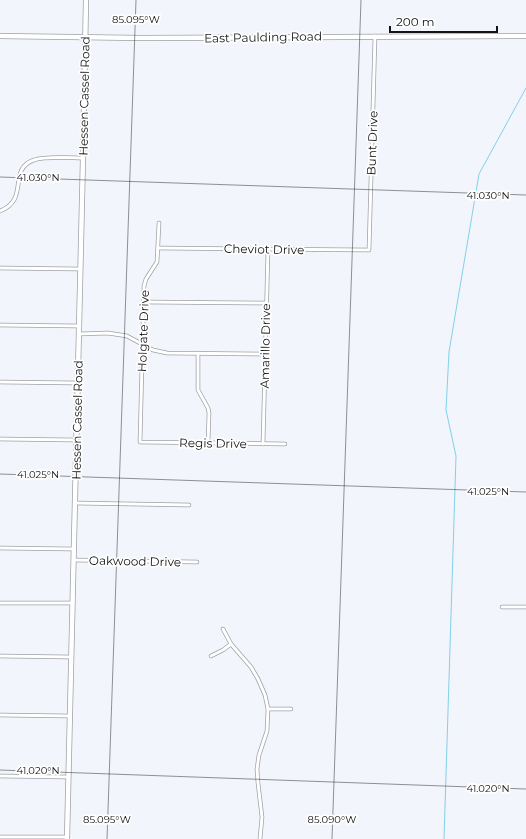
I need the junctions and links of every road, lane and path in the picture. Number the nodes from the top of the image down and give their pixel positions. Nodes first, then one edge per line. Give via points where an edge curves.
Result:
1 (86, 0) edge
2 (0, 36) edge
3 (375, 36) junction
4 (526, 36) edge
5 (85, 37) junction
6 (84, 158) junction
7 (0, 211) edge
8 (159, 223) dead end
9 (158, 248) junction
10 (268, 249) junction
11 (369, 250) joint
12 (0, 268) edge
13 (80, 269) junction
14 (144, 302) junction
15 (266, 303) junction
16 (0, 325) edge
17 (79, 326) junction
18 (79, 334) junction
19 (142, 345) junction
20 (198, 353) junction
21 (265, 354) junction
22 (0, 382) edge
23 (77, 383) junction
24 (0, 440) edge
25 (76, 440) junction
26 (140, 442) joint
27 (208, 443) junction
28 (263, 444) junction
29 (285, 444) dead end
30 (75, 503) junction
31 (189, 505) dead end
32 (0, 548) edge
33 (74, 549) junction
34 (74, 560) junction
35 (197, 562) dead end
36 (0, 603) edge
37 (73, 603) junction
38 (502, 607) dead end
39 (526, 607) edge
40 (223, 629) dead end
41 (230, 644) junction
42 (0, 656) edge
43 (211, 656) dead end
44 (71, 657) junction
45 (268, 709) junction
46 (291, 709) dead end
47 (0, 715) edge
48 (70, 716) junction
49 (0, 776) edge
50 (68, 777) junction
51 (0, 837) edge
52 (67, 838) edge
53 (260, 839) edge

1 - 5 main road, Hessen Cassel Road
2 - 5 main road, East Paulding Road
3 - 4 main road, East Paulding Road
3 - 5 main road, East Paulding Road
3 - 11 street, Bunt Drive
5 - 6 main road, Hessen Cassel Road
6 - 7 street via 42,158 28,163 20,174 13,202
6 - 13 main road, Hessen Cassel Road
8 - 9 street, Holgate Drive
9 - 10 street, Cheviot Drive
9 - 14 street, Holgate Drive via 157,262 144,286
10 - 11 street, Cheviot Drive
10 - 15 street, Amarillo Drive
12 - 13 street
13 - 17 main road, Hessen Cassel Road
14 - 15 street
14 - 19 street, Holgate Drive
15 - 21 street, Amarillo Drive
16 - 17 street
17 - 18 main road, Hessen Cassel Road
18 - 19 street via 108,333 127,336
18 - 23 main road, Hessen Cassel Road
19 - 20 street via 161,352
19 - 26 street, Holgate Drive
20 - 21 street
20 - 27 street via 197,384 209,413
21 - 28 street, Amarillo Drive
22 - 23 street
23 - 25 main road, Hessen Cassel Road
24 - 25 street
25 - 30 main road, Hessen Cassel Road
26 - 27 street, Regis Drive
27 - 28 street, Regis Drive
28 - 29 street, Regis Drive
30 - 31 street
30 - 33 main road, Hessen Cassel Road
32 - 33 street, Oakwood Drive
33 - 34 main road, Hessen Cassel Road
34 - 35 street, Oakwood Drive
34 - 37 main road, Hessen Cassel Road
36 - 37 street
37 - 44 main road, Hessen Cassel Road
38 - 39 street
40 - 41 street
41 - 43 street
41 - 45 street via 258,679
42 - 44 street
44 - 48 main road, Hessen Cassel Road
45 - 46 street
45 - 53 street via 257,769 262,817
47 - 48 street
48 - 50 main road, Hessen Cassel Road
49 - 50 street
50 - 52 main road, Hessen Cassel Road
51 - 52 street

